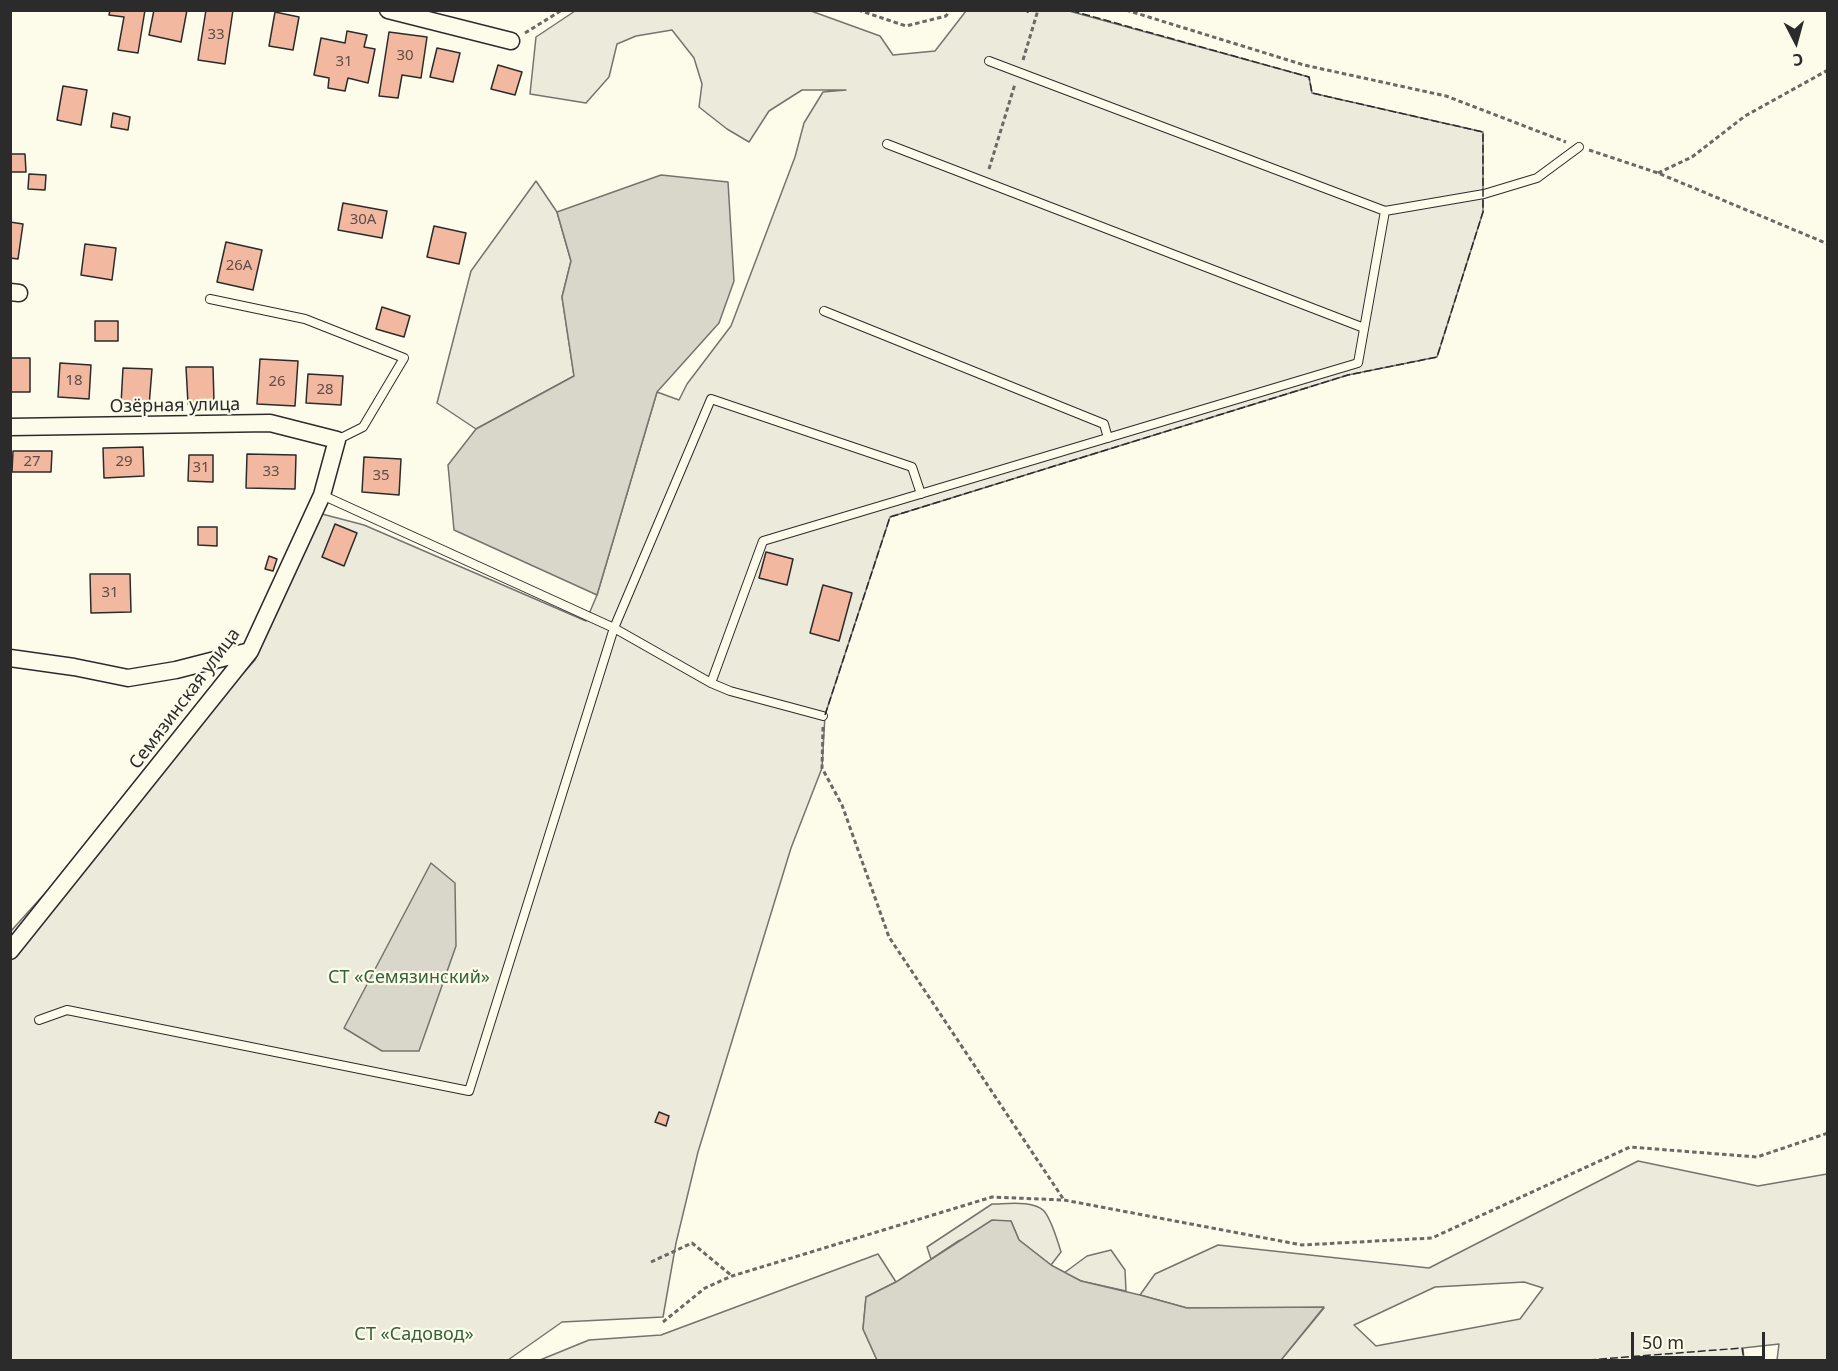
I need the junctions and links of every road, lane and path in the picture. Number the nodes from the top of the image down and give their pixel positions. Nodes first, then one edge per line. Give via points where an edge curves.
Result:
1 (388, 10) edge
2 (562, 10) edge
3 (858, 10) edge
4 (950, 10) edge
5 (1038, 10) edge
6 (1126, 10) edge
7 (511, 41) joint
8 (989, 61) dead end
9 (1827, 70) edge
10 (1019, 72) junction
11 (887, 144) dead end
12 (1579, 147) junction
13 (1658, 173) junction
14 (986, 182) junction
15 (1385, 211) junction
16 (1827, 244) edge
17 (210, 299) dead end
18 (824, 311) dead end
19 (1364, 328) junction
20 (10, 427) edge
21 (1108, 438) junction
22 (337, 440) junction
23 (921, 494) junction
24 (322, 495) junction
25 (614, 628) junction
26 (250, 651) junction
27 (10, 658) edge
28 (711, 683) junction
29 (823, 716) joint
30 (10, 951) edge
31 (39, 1020) dead end
32 (1827, 1132) edge
33 (1064, 1200) junction
34 (651, 1262) dead end
35 (732, 1276) junction
36 (663, 1322) dead end

1 - 7 street
2 - 7 path
3 - 4 path via 906,26 946,16
5 - 10 path
6 - 12 path via 1304,65 1446,96
8 - 10 lane
9 - 13 path via 1745,116 1692,157
10 - 14 path
10 - 15 lane
11 - 14 lane
12 - 13 path
12 - 15 lane via 1537,178 1484,194
13 - 16 path
14 - 19 lane
15 - 19 lane
17 - 22 lane via 305,319 404,358 363,427
18 - 21 lane via 1104,424
19 - 21 lane via 1358,363
20 - 22 street, Озёрная улица via 270,423
21 - 23 lane
22 - 24 street, Семязинская улица
23 - 25 lane via 912,467 711,399
23 - 28 lane via 763,541
24 - 25 lane
24 - 26 street, Семязинская улица
25 - 28 lane
25 - 31 lane via 469,1091 67,1010
26 - 27 street via 128,678
26 - 30 street, Семязинская улица
28 - 29 lane
29 - 33 path via 822,768 842,805 889,937
32 - 33 path via 1757,1157 1630,1147 1432,1238 1302,1245
33 - 35 path via 992,1197
34 - 35 path via 692,1243
35 - 36 path via 705,1288

